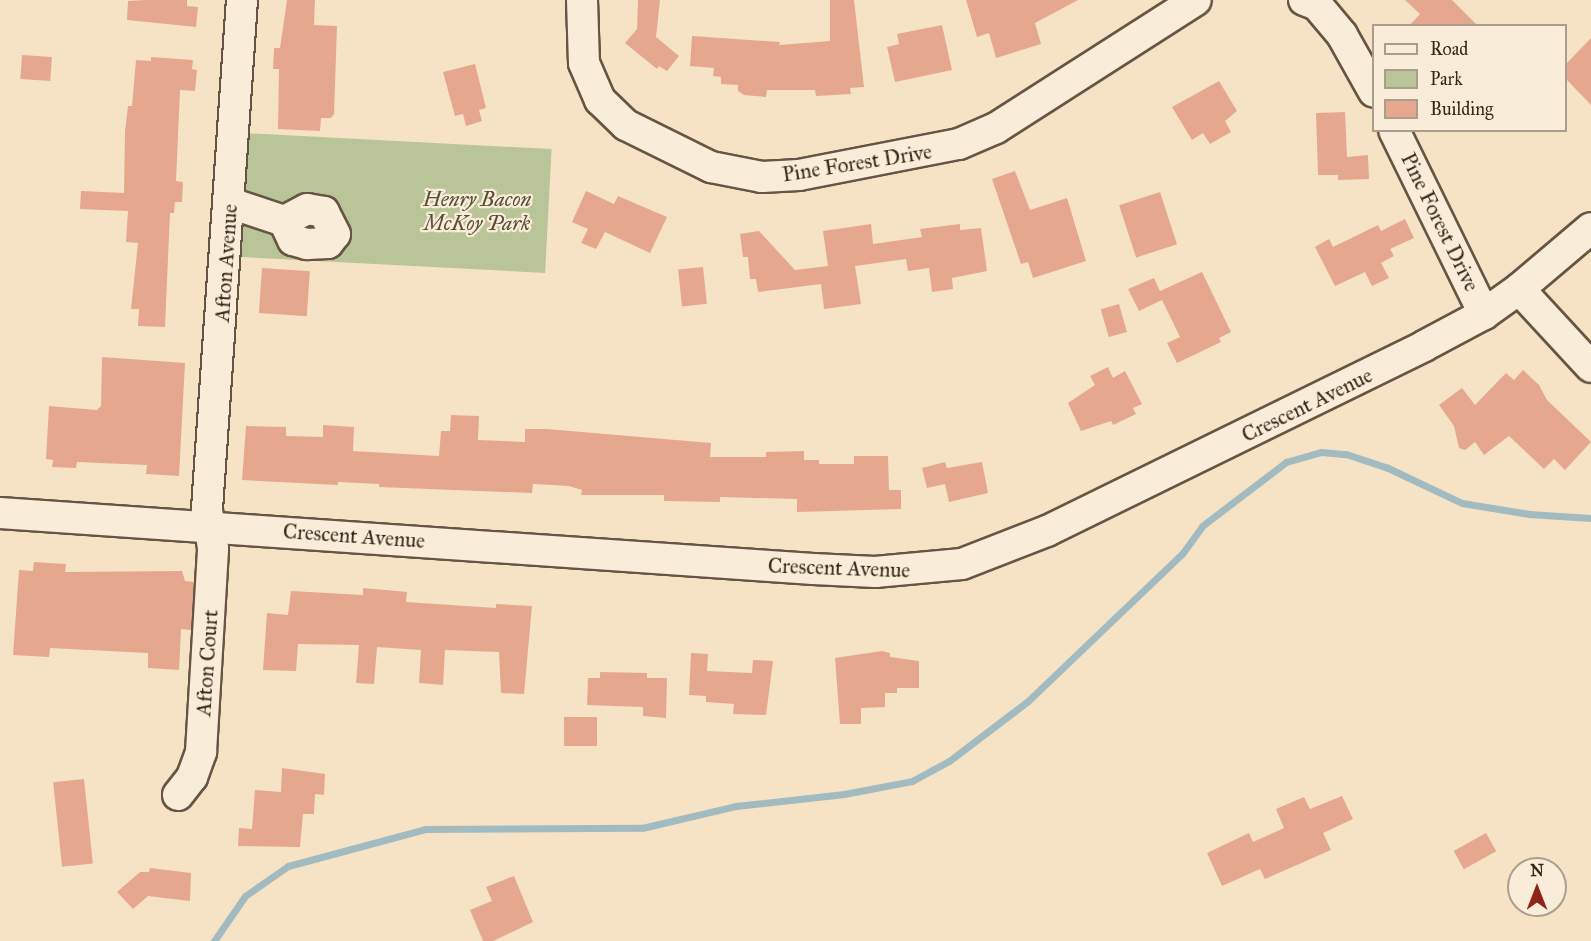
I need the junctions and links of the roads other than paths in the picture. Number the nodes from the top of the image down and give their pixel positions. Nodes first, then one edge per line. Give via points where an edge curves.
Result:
1 (242, 0) edge
2 (582, 0) edge
3 (1196, 0) edge
4 (1315, 2) edge
5 (1372, 88) edge
6 (1395, 132) edge
7 (230, 203) junction
8 (284, 221) dead end
9 (1591, 228) edge
10 (1519, 289) junction
11 (1484, 314) junction
12 (1591, 367) edge
13 (0, 513) edge
14 (209, 525) junction
15 (178, 795) dead end

1 - 7 street, Afton Avenue
2 - 3 street, Pine Forest Drive via 584,63 600,100 626,125 711,167 762,177 810,174 959,144 996,128
4 - 5 street via 1342,35
6 - 11 street, Pine Forest Drive
7 - 8 street
7 - 14 street, Afton Avenue
9 - 10 street, Crescent Avenue
10 - 11 street, Crescent Avenue
10 - 12 street
11 - 14 street, Crescent Avenue via 1047,531 962,564 905,571 813,570
13 - 14 street, Crescent Avenue
14 - 15 street, Afton Court via 213,549 201,753 192,777

